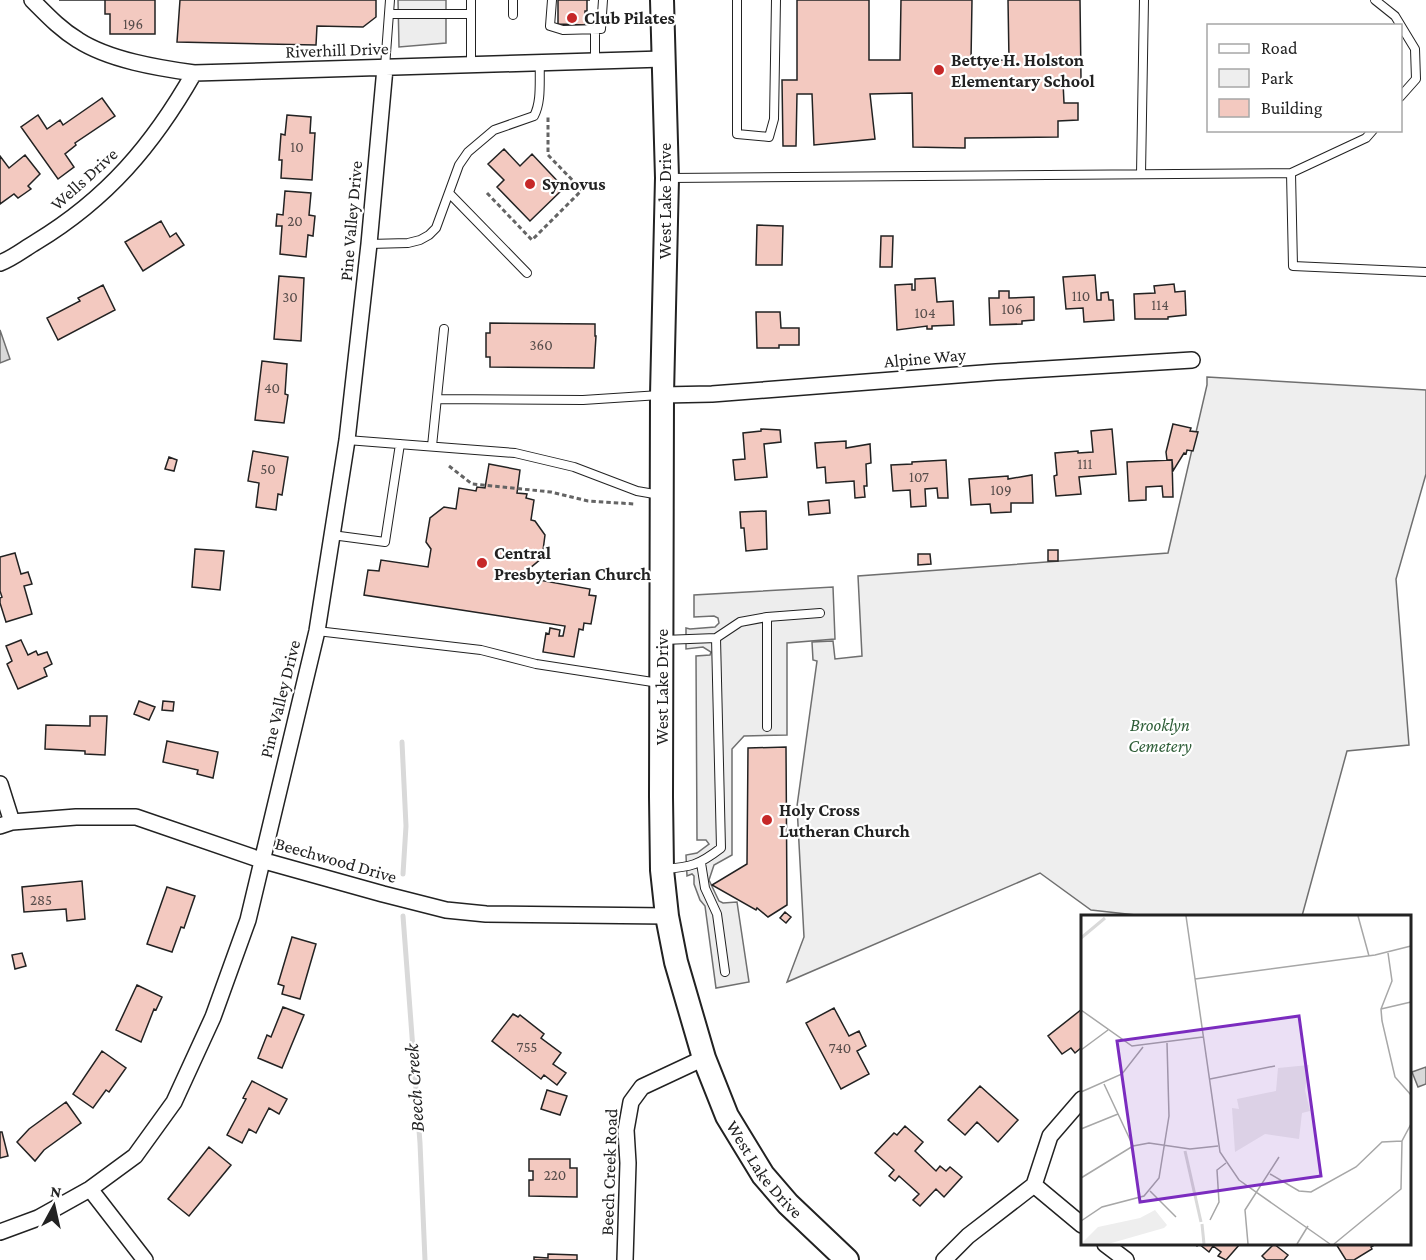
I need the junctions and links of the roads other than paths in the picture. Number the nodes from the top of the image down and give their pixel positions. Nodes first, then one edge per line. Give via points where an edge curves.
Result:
1 (32, 0) edge
2 (390, 0) edge
3 (471, 0) edge
4 (513, 0) edge
5 (552, 0) edge
6 (603, 0) edge
7 (662, 0) edge
8 (737, 0) edge
9 (776, 0) edge
10 (1144, 0) edge
11 (1375, 0) edge
12 (390, 14) junction
13 (471, 14) junction
14 (513, 15) dead end
15 (1400, 24) edge
16 (1402, 27) edge
17 (595, 30) junction
18 (663, 60) junction
19 (595, 62) junction
20 (540, 63) junction
21 (471, 65) junction
22 (385, 68) junction
23 (195, 73) junction
24 (1402, 96) edge
25 (1371, 132) edge
26 (1292, 173) junction
27 (1141, 174) junction
28 (666, 178) junction
29 (448, 193) junction
30 (369, 244) junction
31 (0, 263) edge
32 (1426, 272) edge
33 (527, 273) dead end
34 (444, 329) dead end
35 (1192, 360) dead end
36 (662, 395) junction
37 (437, 399) junction
38 (347, 440) junction
39 (400, 444) junction
40 (432, 446) junction
41 (661, 495) junction
42 (332, 535) junction
43 (820, 613) dead end
44 (768, 617) junction
45 (316, 631) junction
46 (716, 638) junction
47 (662, 640) junction
48 (662, 684) junction
49 (767, 727) dead end
50 (0, 784) edge
51 (6, 824) edge
52 (261, 860) junction
53 (701, 863) junction
54 (662, 870) junction
55 (667, 916) junction
56 (724, 972) dead end
57 (704, 1058) junction
58 (1081, 1101) edge
59 (1034, 1185) junction
60 (90, 1188) junction
61 (1081, 1223) edge
62 (0, 1232) edge
63 (1107, 1245) edge
64 (145, 1260) edge
65 (625, 1260) edge
66 (847, 1260) edge
67 (944, 1260) edge
68 (1126, 1260) edge

1 - 23 street, Riverhill Drive via 80,41 148,67
2 - 12 lane
3 - 13 lane
4 - 14 lane
5 - 17 lane via 550,26
6 - 17 lane via 601,29
7 - 18 main road, West Lake Drive
8 - 9 lane via 737,134 769,137 774,118
10 - 27 lane
11 - 15 lane
12 - 13 lane
12 - 22 lane
13 - 21 lane
16 - 24 lane via 1415,49 1416,79
17 - 19 lane
18 - 19 street, Riverhill Drive
18 - 28 main road, West Lake Drive
19 - 20 street, Riverhill Drive
20 - 21 street, Riverhill Drive
20 - 29 lane via 534,116 486,136 459,165
21 - 22 street, Riverhill Drive
22 - 23 street, Riverhill Drive
22 - 30 street, Pine Valley Drive
23 - 31 street, Wells Drive via 172,112 127,170 53,231
25 - 26 lane
26 - 27 lane
26 - 32 lane via 1293,266
27 - 28 lane
28 - 36 main road, West Lake Drive
29 - 30 lane via 436,228 429,235 408,243
29 - 33 lane
30 - 38 street, Pine Valley Drive
34 - 37 lane
35 - 36 street, Alpine Way
36 - 37 lane via 583,400
36 - 41 main road, West Lake Drive
37 - 40 lane
38 - 39 lane
38 - 42 street, Pine Valley Drive
39 - 40 lane
39 - 42 lane via 385,542
40 - 41 lane via 515,453
41 - 47 main road, West Lake Drive
42 - 45 street, Pine Valley Drive
43 - 44 lane
44 - 46 lane via 740,622
44 - 49 lane
45 - 48 lane via 481,650 537,664
45 - 52 street, Pine Valley Drive
46 - 47 lane
46 - 53 lane via 721,848
47 - 48 main road, West Lake Drive
48 - 54 main road, West Lake Drive
50 - 51 street
51 - 52 street, Beechwood Drive via 76,817 136,817
52 - 55 street, Beechwood Drive via 446,910
52 - 60 street, Pine Valley Drive via 234,962 174,1102 135,1156
53 - 54 lane
53 - 56 lane via 705,888 717,914
54 - 55 main road, West Lake Drive
55 - 57 main road, West Lake Drive
57 - 65 street, Beech Creek Road via 642,1087 631,1102 626,1131
57 - 66 main road, West Lake Drive via 727,1116 764,1175 788,1204
58 - 59 street via 1050,1136
59 - 61 street
59 - 67 street via 968,1236
60 - 62 street, Pine Valley Drive via 38,1218
60 - 64 street
63 - 68 street

